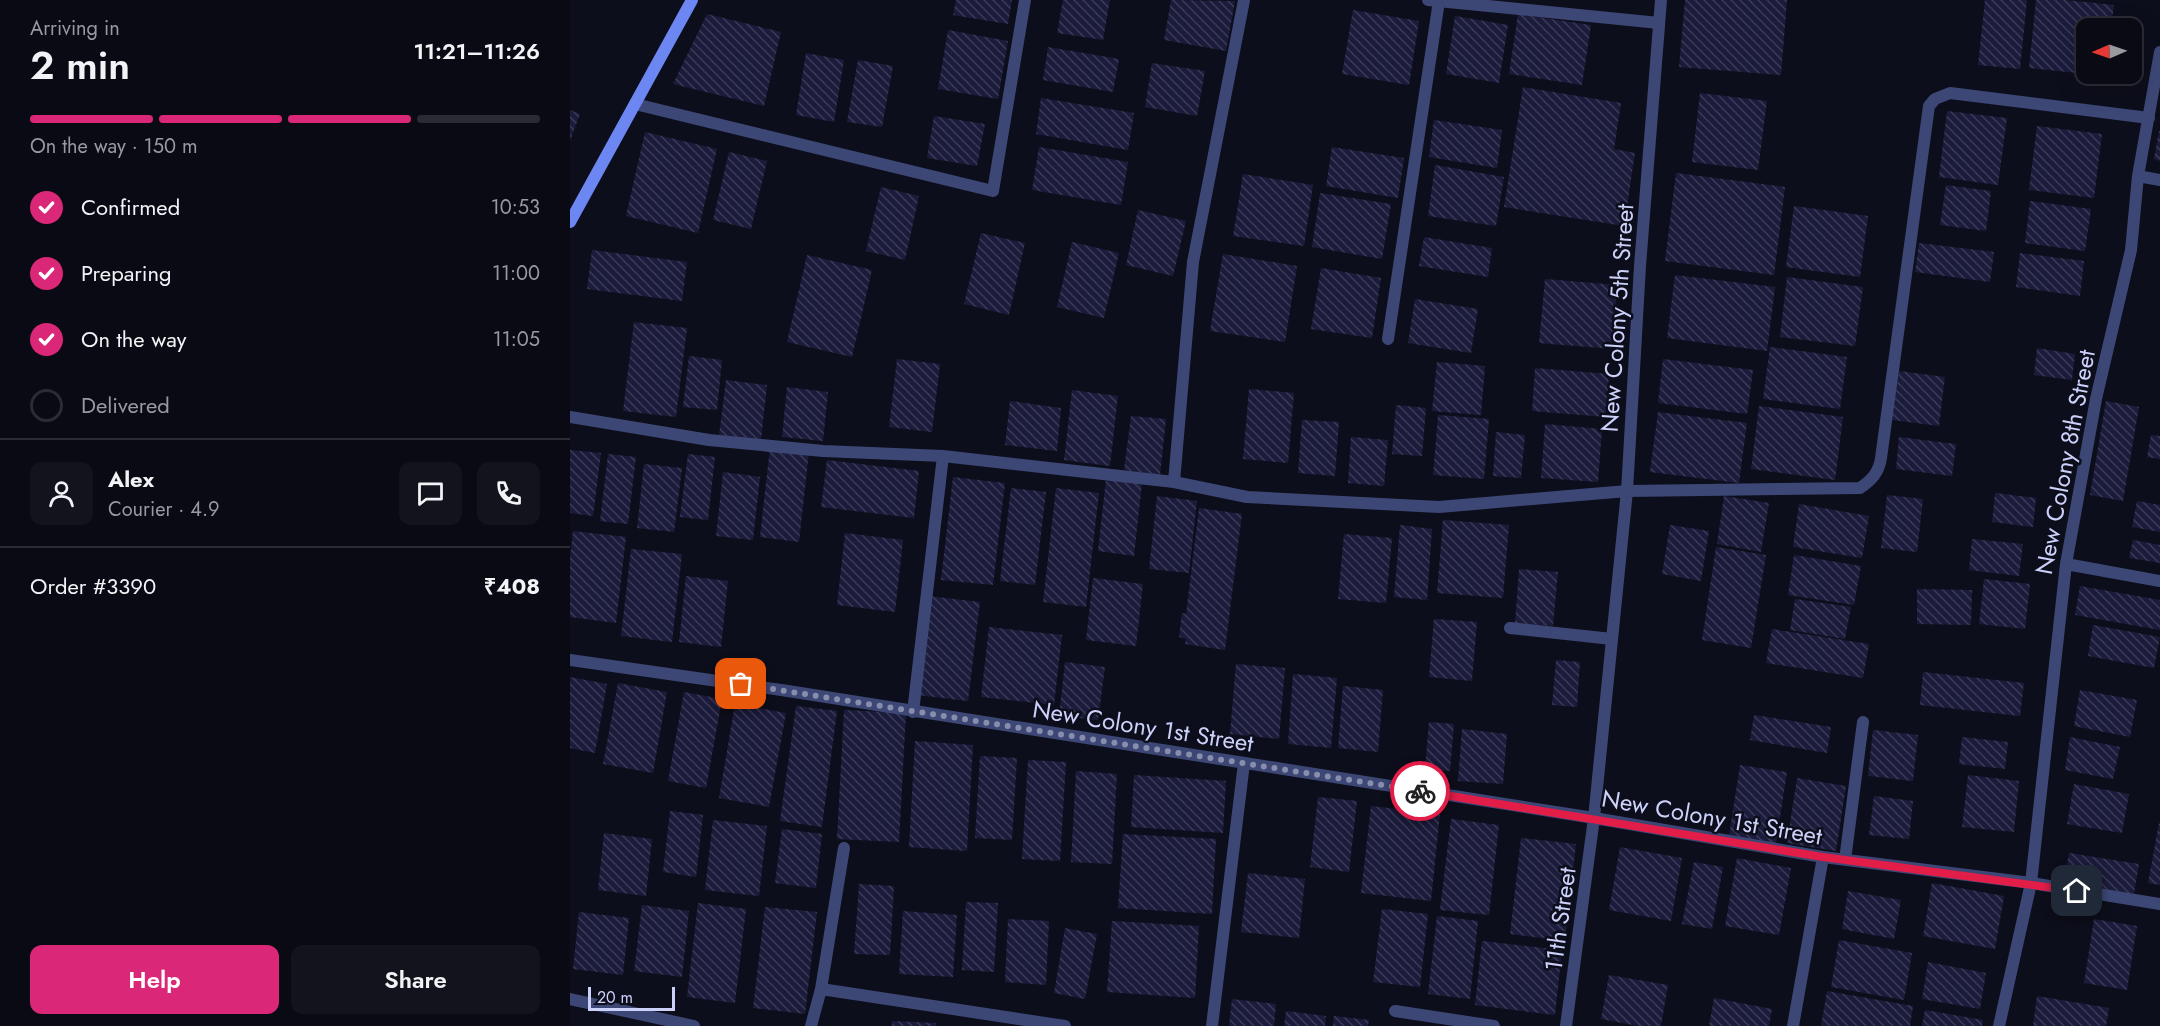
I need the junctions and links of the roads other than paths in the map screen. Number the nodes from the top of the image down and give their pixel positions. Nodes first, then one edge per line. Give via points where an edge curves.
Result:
1 (692, 0) edge
2 (1025, 0) edge
3 (1244, 0) edge
4 (1661, 0) edge
5 (1434, 1) edge
6 (1659, 23) junction
7 (2160, 52) edge
8 (635, 104) junction
9 (2149, 118) junction
10 (2138, 176) junction
11 (2160, 180) edge
12 (570, 222) edge
13 (1388, 339) dead end
14 (570, 417) edge
15 (943, 456) junction
16 (1174, 482) junction
17 (1627, 491) junction
18 (2066, 564) junction
19 (2160, 581) edge
20 (1510, 628) dead end
21 (1612, 639) junction
22 (570, 660) edge
23 (913, 712) junction
24 (1863, 722) dead end
25 (1244, 763) junction
26 (1594, 818) junction
27 (844, 848) dead end
28 (1823, 857) junction
29 (1845, 860) junction
30 (2031, 883) junction
31 (2160, 904) edge
32 (820, 989) junction
33 (570, 999) edge
34 (1395, 1011) dead end
35 (694, 1026) edge
36 (811, 1026) edge
37 (1065, 1026) edge
38 (1212, 1026) edge
39 (1494, 1026) edge
40 (1566, 1026) edge
41 (1793, 1026) edge
42 (1999, 1026) edge

1 - 8 street
2 - 8 street via 993,191
3 - 16 street via 1192,262
4 - 6 street, New Colony 5th Street
5 - 6 street
5 - 13 street
6 - 17 street, New Colony 5th Street
7 - 9 street, New Colony 8th Street
8 - 12 street
9 - 10 street, New Colony 8th Street
9 - 17 street via 1960,93 1935,99 1929,106 1881,458 1874,475 1860,488 1852,489
10 - 11 street
10 - 18 street, New Colony 8th Street via 2131,250 2096,399
14 - 15 street via 721,441 823,451
15 - 16 street
15 - 23 street
16 - 17 street via 1247,497 1439,507
17 - 21 street, New Colony 5th Street
18 - 19 street
18 - 30 street, New Colony 8th Street
20 - 21 street
21 - 26 street, New Colony 5th Street
22 - 23 street, New Colony 1st Street
23 - 25 street, New Colony 1st Street
24 - 29 street
25 - 26 street, New Colony 1st Street
25 - 38 street
26 - 28 street, New Colony 1st Street
26 - 40 street, 11th Street
27 - 32 street
28 - 29 street, New Colony 1st Street
28 - 41 street
29 - 30 street, New Colony 1st Street
30 - 31 street, New Colony 1st Street
30 - 42 street, New Colony 8th Street
32 - 36 street
32 - 37 street
33 - 35 street
34 - 39 street

